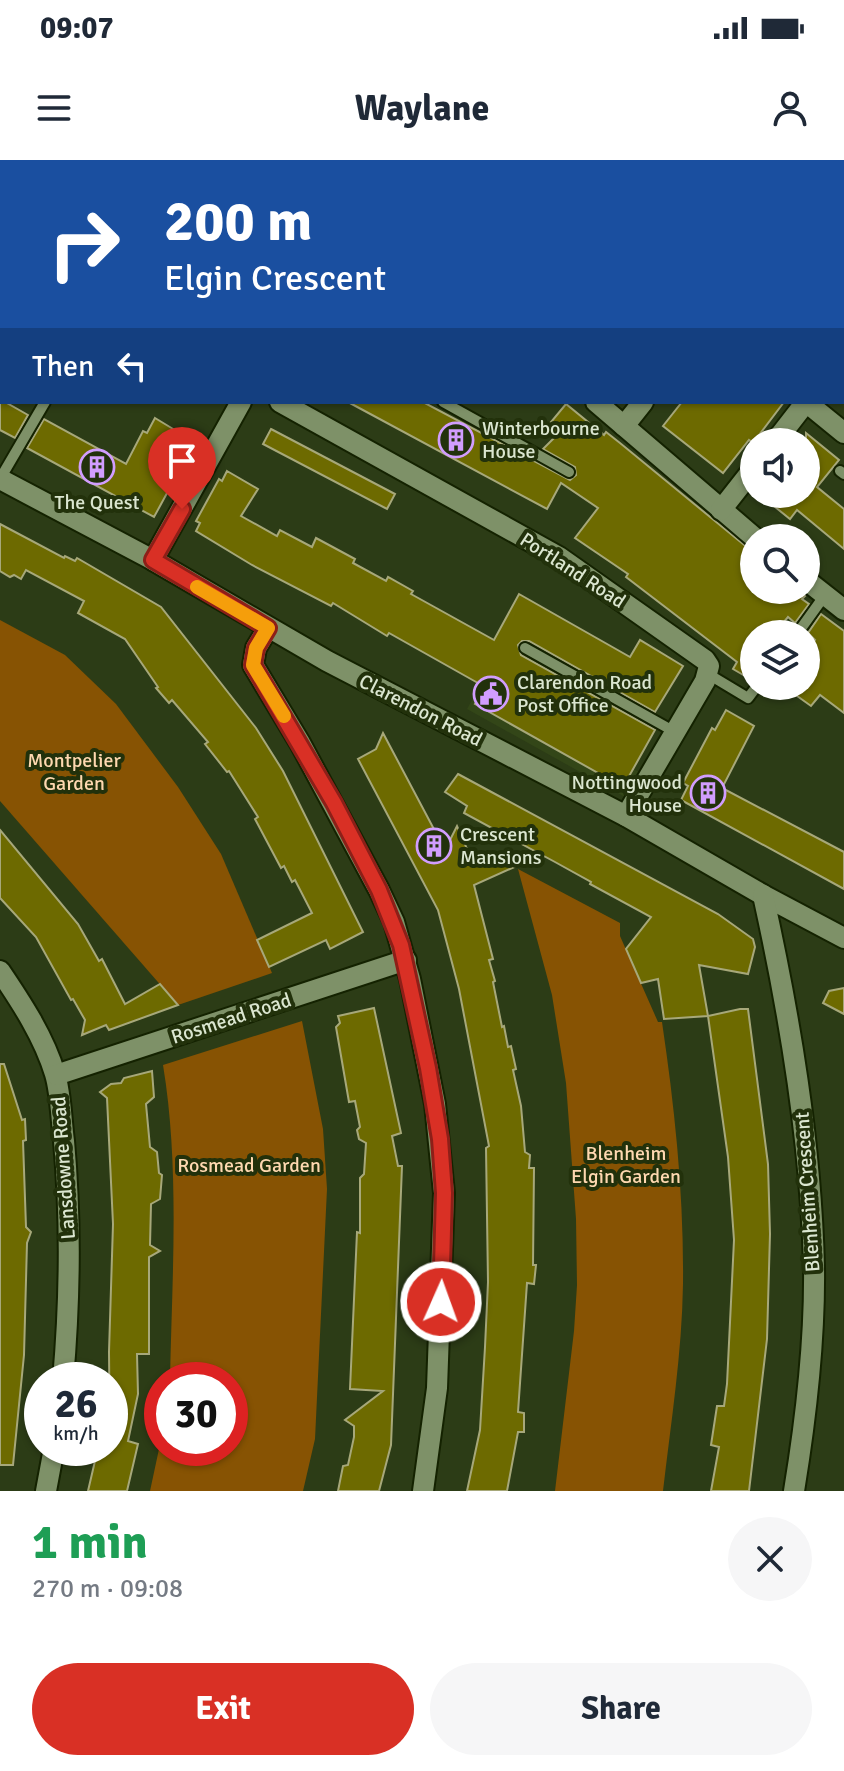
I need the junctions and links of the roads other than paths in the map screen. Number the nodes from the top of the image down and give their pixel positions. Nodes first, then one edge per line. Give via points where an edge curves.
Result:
1 (44, 404) edge
2 (236, 404) edge
3 (284, 404) edge
4 (447, 404) edge
5 (598, 404) edge
6 (641, 404) edge
7 (804, 404) edge
8 (808, 404) edge
9 (624, 426) junction
10 (786, 428) edge
11 (844, 433) edge
12 (569, 472) dead end
13 (0, 479) edge
14 (740, 486) edge
15 (721, 510) junction
16 (740, 526) edge
17 (153, 560) junction
18 (820, 591) edge
19 (825, 595) junction
20 (844, 610) edge
21 (807, 620) edge
22 (268, 628) junction
23 (525, 648) dead end
24 (708, 674) junction
25 (740, 693) edge
26 (675, 732) junction
27 (626, 816) junction
28 (763, 895) junction
29 (844, 938) edge
30 (406, 960) junction
31 (0, 971) edge
32 (56, 1075) junction
33 (64, 1362) edge
34 (51, 1466) edge
35 (46, 1491) edge
36 (423, 1491) edge
37 (794, 1491) edge

1 - 13 lane
2 - 17 street
3 - 24 street, Portland Road via 559,557 705,660
4 - 12 lane
5 - 9 street
6 - 9 street
7 - 10 street
8 - 11 street
9 - 15 street
13 - 17 street, Clarendon Road
14 - 15 street
15 - 16 street
17 - 22 street, Clarendon Road
18 - 19 street
19 - 20 street
19 - 21 lane
22 - 27 street, Clarendon Road
22 - 30 street via 253,665 362,857
23 - 26 lane
24 - 25 lane
24 - 26 street
26 - 27 street
27 - 28 street, Clarendon Road
28 - 29 street, Clarendon Road
28 - 37 street, Blenheim Crescent via 809,1172 813,1319
30 - 32 street, Rosmead Road
30 - 36 street via 435,1104 444,1193 437,1388
31 - 32 street, Lansdowne Road
32 - 33 street, Lansdowne Road via 68,1212
34 - 35 street

